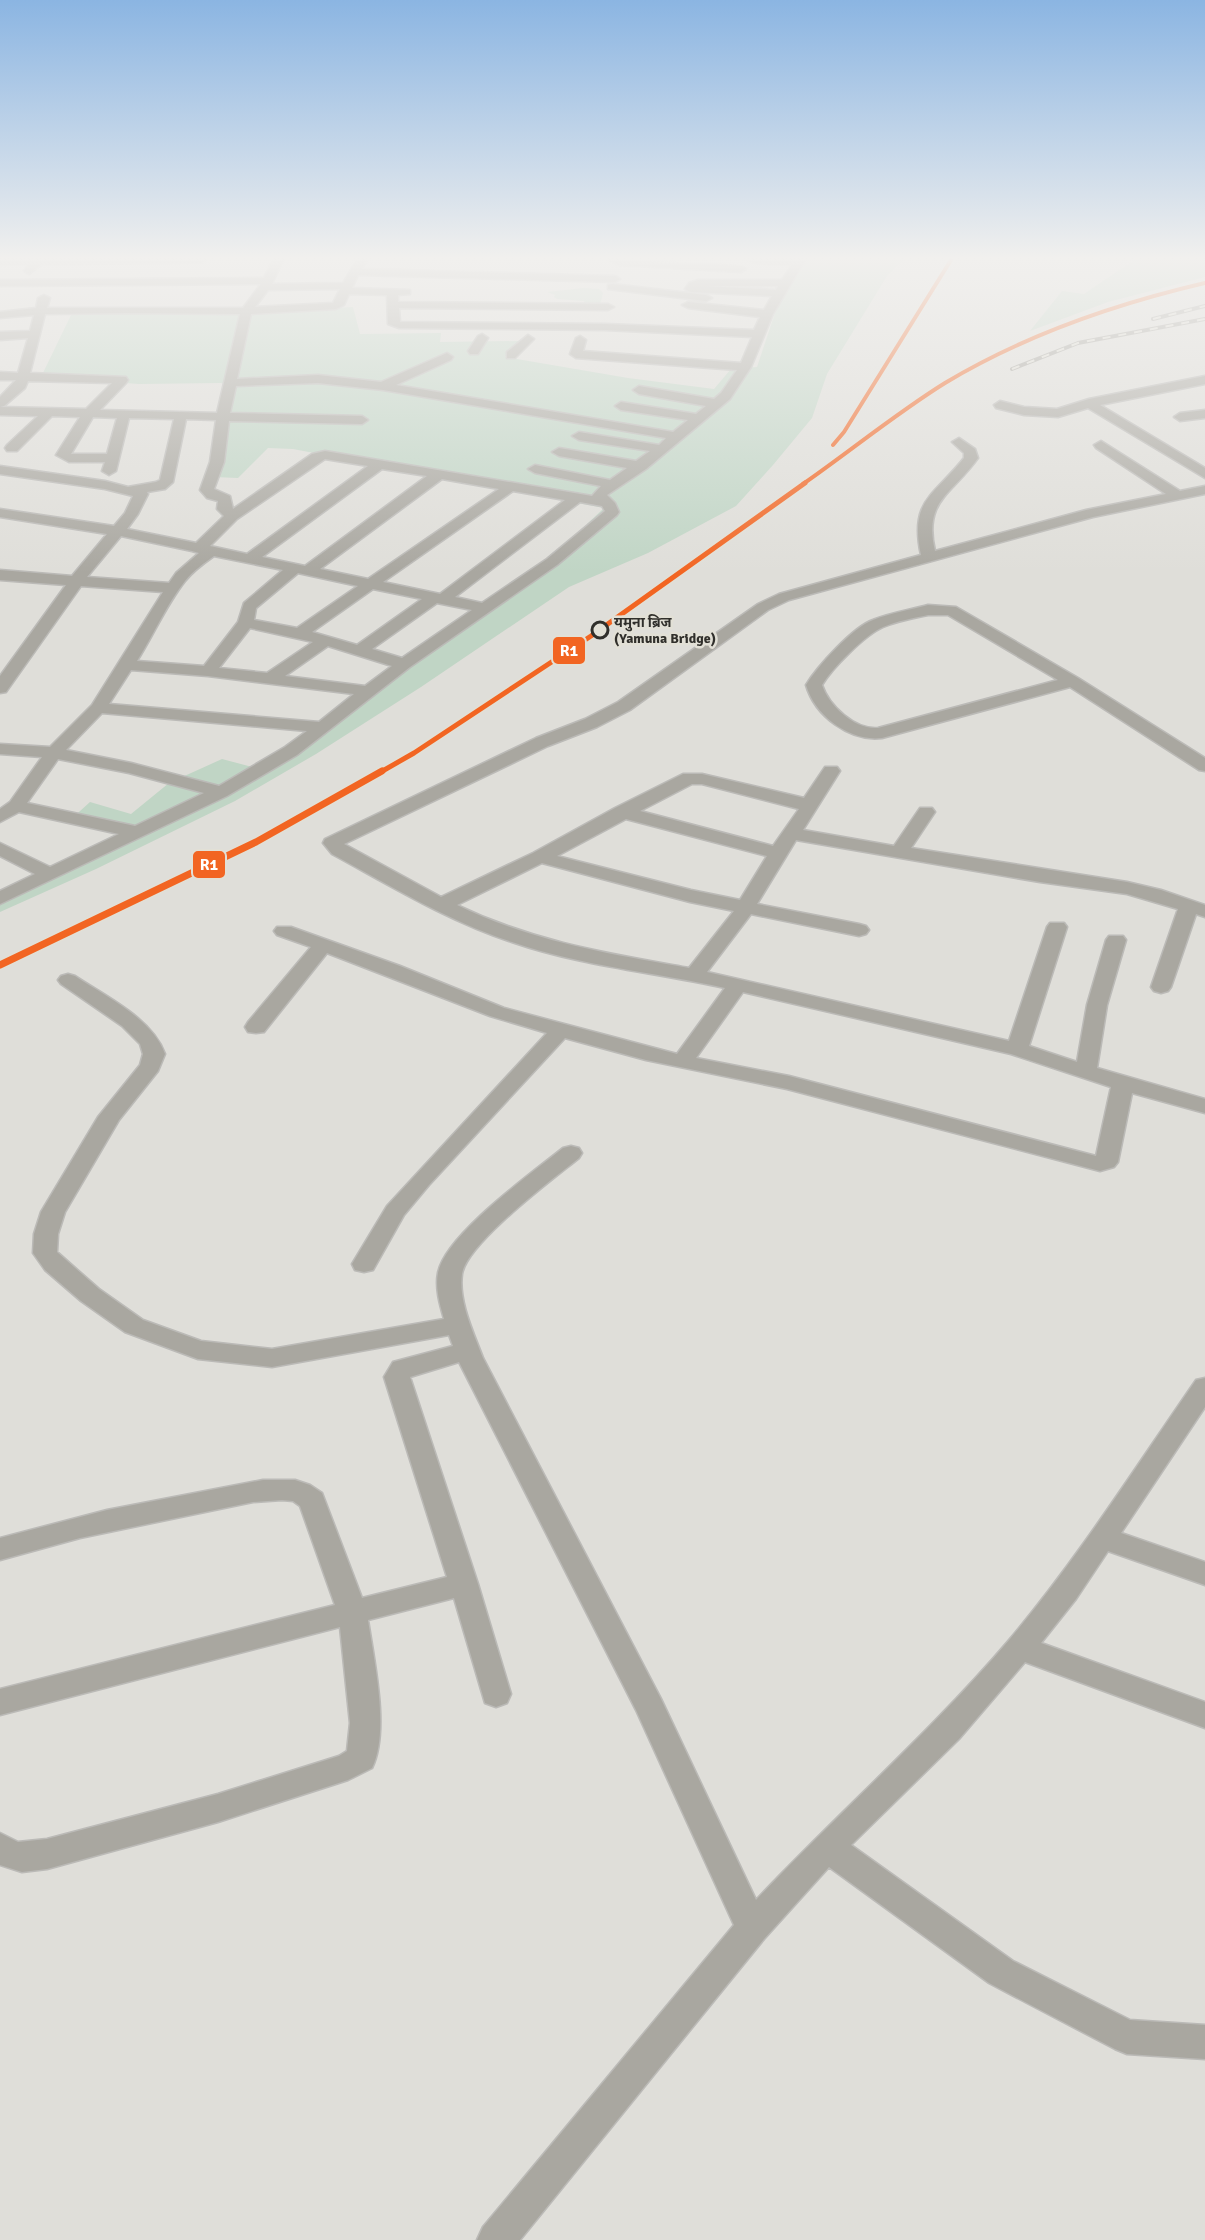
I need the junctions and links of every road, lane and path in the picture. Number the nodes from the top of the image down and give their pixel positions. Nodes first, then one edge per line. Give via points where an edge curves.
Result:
1 (25, 365) edge
2 (234, 365) edge
3 (430, 365) edge
4 (744, 365) edge
5 (22, 375) junction
6 (0, 376) edge
7 (1205, 380) edge
8 (230, 383) junction
9 (383, 386) junction
10 (0, 390) edge
11 (639, 390) dead end
12 (17, 391) junction
13 (0, 403) edge
14 (1089, 403) junction
15 (718, 404) junction
16 (1000, 405) dead end
17 (621, 406) dead end
18 (0, 411) edge
19 (48, 412) junction
20 (124, 414) junction
21 (1205, 414) edge
22 (88, 415) junction
23 (181, 415) junction
24 (223, 416) junction
25 (1180, 417) dead end
26 (698, 418) junction
27 (362, 420) dead end
28 (579, 436) dead end
29 (676, 436) junction
30 (959, 442) dead end
31 (1101, 445) dead end
32 (12, 448) dead end
33 (662, 449) junction
34 (559, 452) dead end
35 (112, 458) junction
36 (378, 465) junction
37 (640, 466) junction
38 (535, 469) dead end
39 (0, 470) edge
40 (1205, 474) edge
41 (438, 475) junction
42 (105, 485) junction
43 (615, 485) junction
44 (510, 487) junction
45 (131, 490) junction
46 (1205, 490) edge
47 (1176, 494) junction
48 (577, 498) junction
49 (602, 502) junction
50 (0, 513) edge
51 (232, 516) junction
52 (118, 531) junction
53 (204, 550) junction
54 (929, 557) junction
55 (251, 558) junction
56 (301, 570) junction
57 (0, 575) edge
58 (77, 580) junction
59 (369, 584) junction
60 (172, 588) junction
61 (439, 598) junction
62 (484, 608) junction
63 (246, 623) junction
64 (300, 633) junction
65 (325, 640) junction
66 (360, 650) junction
67 (0, 660) edge
68 (17, 661) junction
69 (404, 664) junction
70 (126, 665) junction
71 (208, 671) junction
72 (271, 678) junction
73 (1072, 681) junction
74 (0, 688) edge
75 (367, 691) junction
76 (98, 708) junction
77 (323, 727) junction
78 (0, 749) edge
79 (54, 753) junction
80 (1205, 766) edge
81 (831, 771) dead end
82 (221, 792) junction
83 (16, 806) junction
84 (808, 806) junction
85 (926, 812) dead end
86 (621, 813) junction
87 (0, 817) edge
88 (137, 832) junction
89 (793, 834) junction
90 (0, 849) edge
91 (899, 852) junction
92 (778, 853) junction
93 (540, 856) junction
94 (50, 874) junction
95 (0, 898) edge
96 (441, 904) junction
97 (746, 908) junction
98 (1197, 909) edge
99 (1057, 927) dead end
100 (859, 930) dead end
101 (284, 931) dead end
102 (1116, 940) dead end
103 (323, 945) junction
104 (694, 975) junction
105 (68, 980) dead end
106 (738, 985) junction
107 (1161, 987) dead end
108 (256, 1027) dead end
109 (561, 1030) junction
110 (1017, 1049) junction
111 (683, 1061) junction
112 (1086, 1072) junction
113 (1123, 1084) junction
114 (1205, 1106) edge
115 (571, 1153) dead end
116 (364, 1264) dead end
117 (458, 1325) junction
118 (468, 1351) junction
119 (1205, 1387) edge
120 (1103, 1538) junction
121 (0, 1549) edge
122 (1205, 1574) edge
123 (464, 1584) junction
124 (352, 1612) junction
125 (1020, 1648) junction
126 (496, 1694) dead end
127 (0, 1702) edge
128 (1205, 1715) edge
129 (0, 1847) edge
130 (827, 1847) junction
131 (753, 1928) junction
132 (1205, 2042) edge
133 (496, 2240) edge

1 - 5 street
2 - 8 street
3 - 9 street
4 - 15 street
5 - 6 street
5 - 12 street
5 - 22 street via 122,380
7 - 14 street
8 - 9 street via 318,379
8 - 24 street
9 - 29 street
10 - 12 street
11 - 15 street
12 - 13 street
14 - 16 street via 1052,413
14 - 40 street
15 - 26 street
17 - 26 street
18 - 19 street
19 - 22 street
19 - 32 street
20 - 22 street
20 - 23 street
20 - 35 street
21 - 25 street
22 - 35 street via 64,457
23 - 24 street
23 - 45 street via 165,482
24 - 27 street
24 - 51 street via 217,462 207,490 225,499 224,509
26 - 29 street
28 - 33 street
29 - 33 street
30 - 54 street via 972,458 942,487 925,513 922,529
31 - 47 street
33 - 37 street
34 - 37 street
35 - 42 street
36 - 41 street
36 - 51 street via 321,456
36 - 55 street
37 - 43 street
38 - 43 street
39 - 42 street
41 - 44 street
41 - 56 street
42 - 45 street
43 - 49 street via 598,497
44 - 48 street
44 - 59 street
45 - 52 street via 139,492 140,497
46 - 47 street
47 - 54 street
48 - 49 street
48 - 61 street
49 - 62 street via 612,509 609,516 552,562
50 - 52 street
51 - 53 street
52 - 53 street
52 - 58 street
53 - 55 street
53 - 60 street
54 - 96 street via 784,597 763,607 624,706 332,843
55 - 56 street
56 - 59 street
56 - 63 street via 249,606
57 - 58 street
58 - 60 street
58 - 68 street
59 - 61 street
59 - 64 street
60 - 70 street
61 - 62 street
61 - 66 street
62 - 69 street
63 - 64 street
63 - 71 street
64 - 65 street
65 - 66 street
65 - 72 street
66 - 69 street
67 - 68 street
68 - 74 street
69 - 75 street
70 - 71 street
70 - 76 street
71 - 72 street
72 - 75 street
73 - 73 street via 958,612 941,609 889,619 866,630 821,673 814,685 818,698 828,708 852,728 868,734
73 - 80 street
75 - 77 street
76 - 77 street
76 - 79 street
77 - 82 street via 291,751
78 - 79 street
79 - 82 street
79 - 83 street
81 - 84 street
82 - 88 street
83 - 87 street
83 - 88 street
84 - 86 street via 694,778
84 - 89 street
85 - 91 street
86 - 92 street
86 - 93 street
88 - 94 street
89 - 91 street
89 - 92 street
90 - 94 street
91 - 98 street via 1127,888
92 - 97 street
93 - 96 street
93 - 97 street via 626,881
94 - 95 street
96 - 104 street via 500,932 541,945
97 - 100 street
97 - 104 street
98 - 107 street
99 - 110 street
101 - 103 street
102 - 112 street via 1097,1005
103 - 108 street
103 - 109 street via 497,1012
104 - 106 street
105 - 117 street via 129,1022 150,1042 154,1054 150,1066 109,1117 53,1212 45,1253 54,1264 134,1326 198,1350 272,1358
106 - 110 street
106 - 111 street
109 - 111 street
109 - 116 street via 420,1180 395,1211
110 - 112 street
111 - 113 street via 789,1083 1100,1164 1106,1162
112 - 113 street
113 - 114 street
115 - 117 street via 458,1253 450,1271
117 - 118 street
118 - 123 street via 402,1369 397,1377
118 - 131 street via 650,1708
119 - 120 street
120 - 122 street
120 - 125 street
121 - 124 street via 157,1510 291,1490 312,1500
123 - 124 street
123 - 126 street
124 - 127 street
124 - 129 street via 365,1742 361,1759 348,1767 218,1808 47,1854 21,1858 8,1856
125 - 128 street
125 - 130 street via 948,1730
130 - 131 street
130 - 132 street via 1001,1972 1127,2037
131 - 133 street

